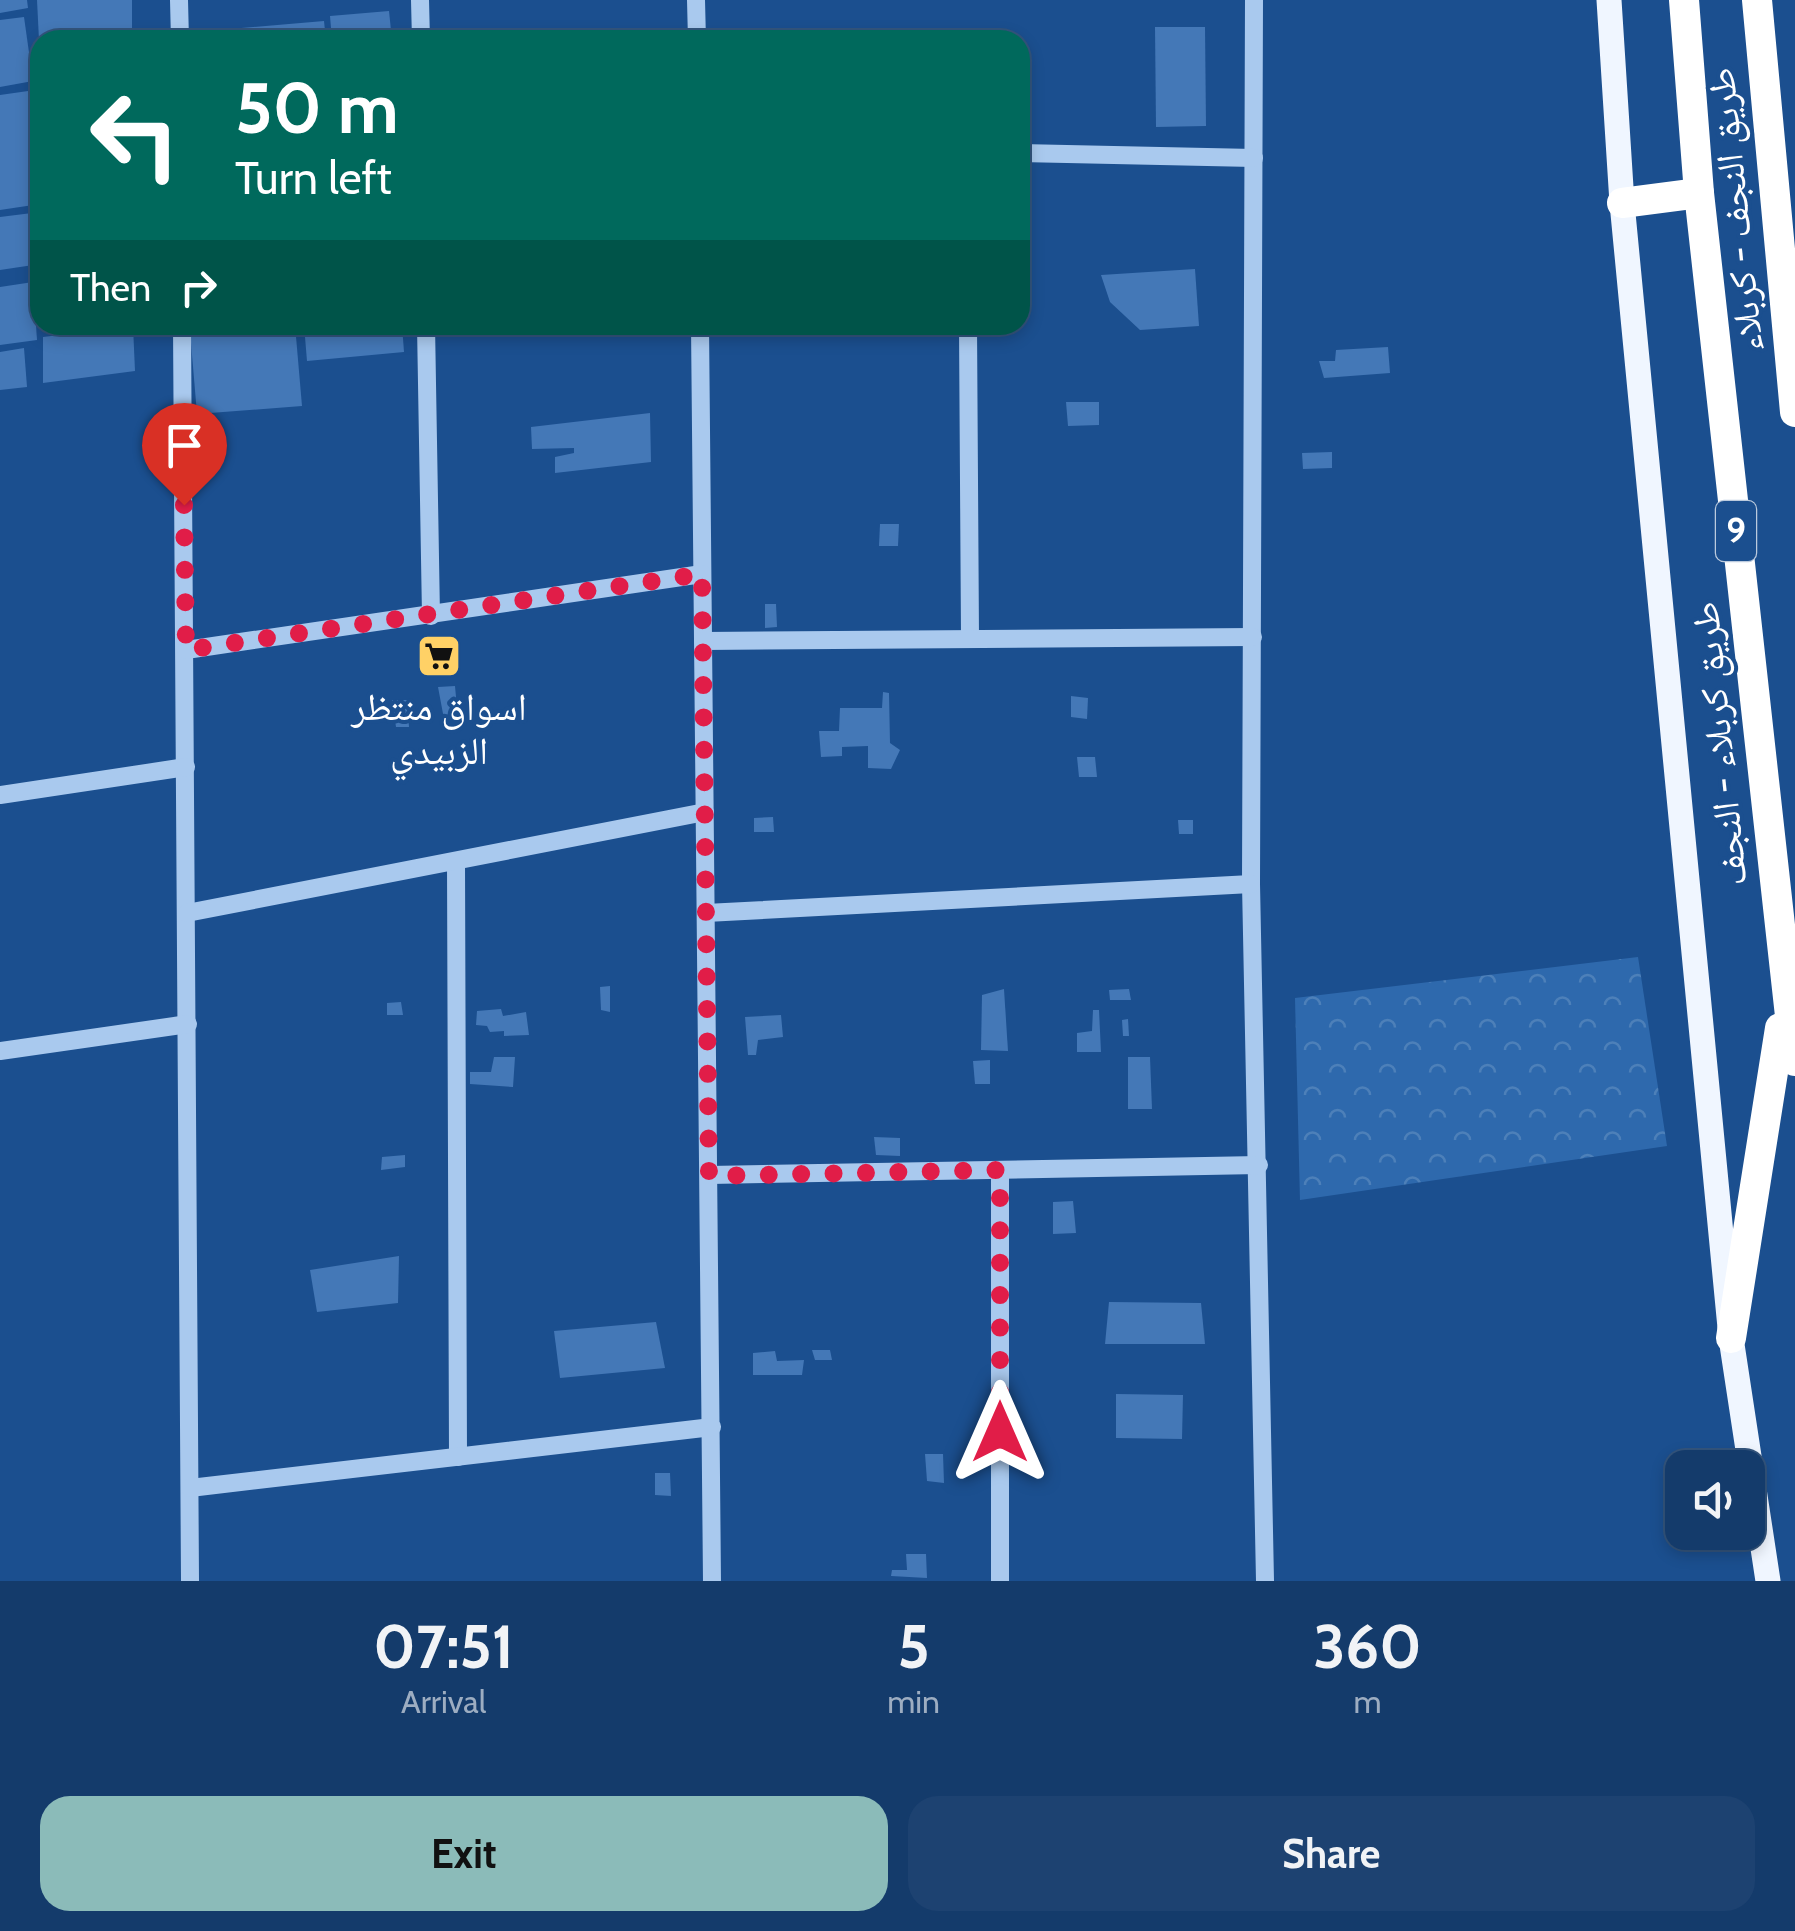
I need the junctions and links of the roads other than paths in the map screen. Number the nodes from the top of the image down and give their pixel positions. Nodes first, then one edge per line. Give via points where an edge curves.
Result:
1 (195, 0) edge
2 (420, 0) edge
3 (696, 0) edge
4 (1254, 0) edge
5 (1609, 0) edge
6 (1684, 0) edge
7 (1757, 0) edge
8 (179, 1) edge
9 (180, 30) edge
10 (421, 30) edge
11 (697, 30) edge
12 (1030, 153) edge
13 (1254, 158) junction
14 (1699, 192) junction
15 (1622, 203) junction
16 (182, 335) edge
17 (426, 335) edge
18 (700, 335) edge
19 (968, 335) edge
20 (1795, 412) edge
21 (702, 574) junction
22 (431, 616) junction
23 (970, 637) junction
24 (1253, 637) junction
25 (703, 641) junction
26 (186, 650) junction
27 (186, 767) junction
28 (0, 795) edge
29 (705, 812) junction
30 (456, 862) junction
31 (1251, 884) junction
32 (187, 913) junction
33 (706, 913) junction
34 (1786, 990) junction
35 (188, 1024) junction
36 (0, 1051) edge
37 (1795, 1061) edge
38 (1260, 1166) junction
39 (1000, 1170) junction
40 (709, 1176) junction
41 (1731, 1338) junction
42 (712, 1427) junction
43 (458, 1457) junction
44 (190, 1488) junction
45 (190, 1581) edge
46 (712, 1581) edge
47 (1000, 1581) edge
48 (1266, 1581) edge
49 (1768, 1581) edge

1 - 8 street
2 - 10 street
3 - 11 street
4 - 13 street
5 - 15 main road
6 - 14 highway, طريق کربلاء - النجف / 9
7 - 20 highway, طريق النجف - کربلاء
8 - 9 street
12 - 13 street
13 - 24 street
14 - 15 highway
14 - 34 highway, طريق کربلاء - النجف / 9
15 - 41 main road
16 - 26 street
17 - 22 street
18 - 21 street
19 - 23 street
21 - 22 street
21 - 25 street
22 - 26 street
23 - 24 street
23 - 25 street
24 - 31 street
25 - 29 street
26 - 27 street
27 - 28 street
27 - 32 street
29 - 30 street
29 - 33 street
30 - 32 street
30 - 43 street
31 - 33 street
31 - 38 street
32 - 35 street
33 - 40 street
34 - 37 highway, طريق کربلاء - النجف / 9
34 - 41 highway
35 - 36 street
35 - 44 street
38 - 39 street
38 - 48 street
39 - 40 street
39 - 47 street
40 - 42 street
41 - 49 main road
42 - 43 street
42 - 46 street
43 - 44 street
44 - 45 street

